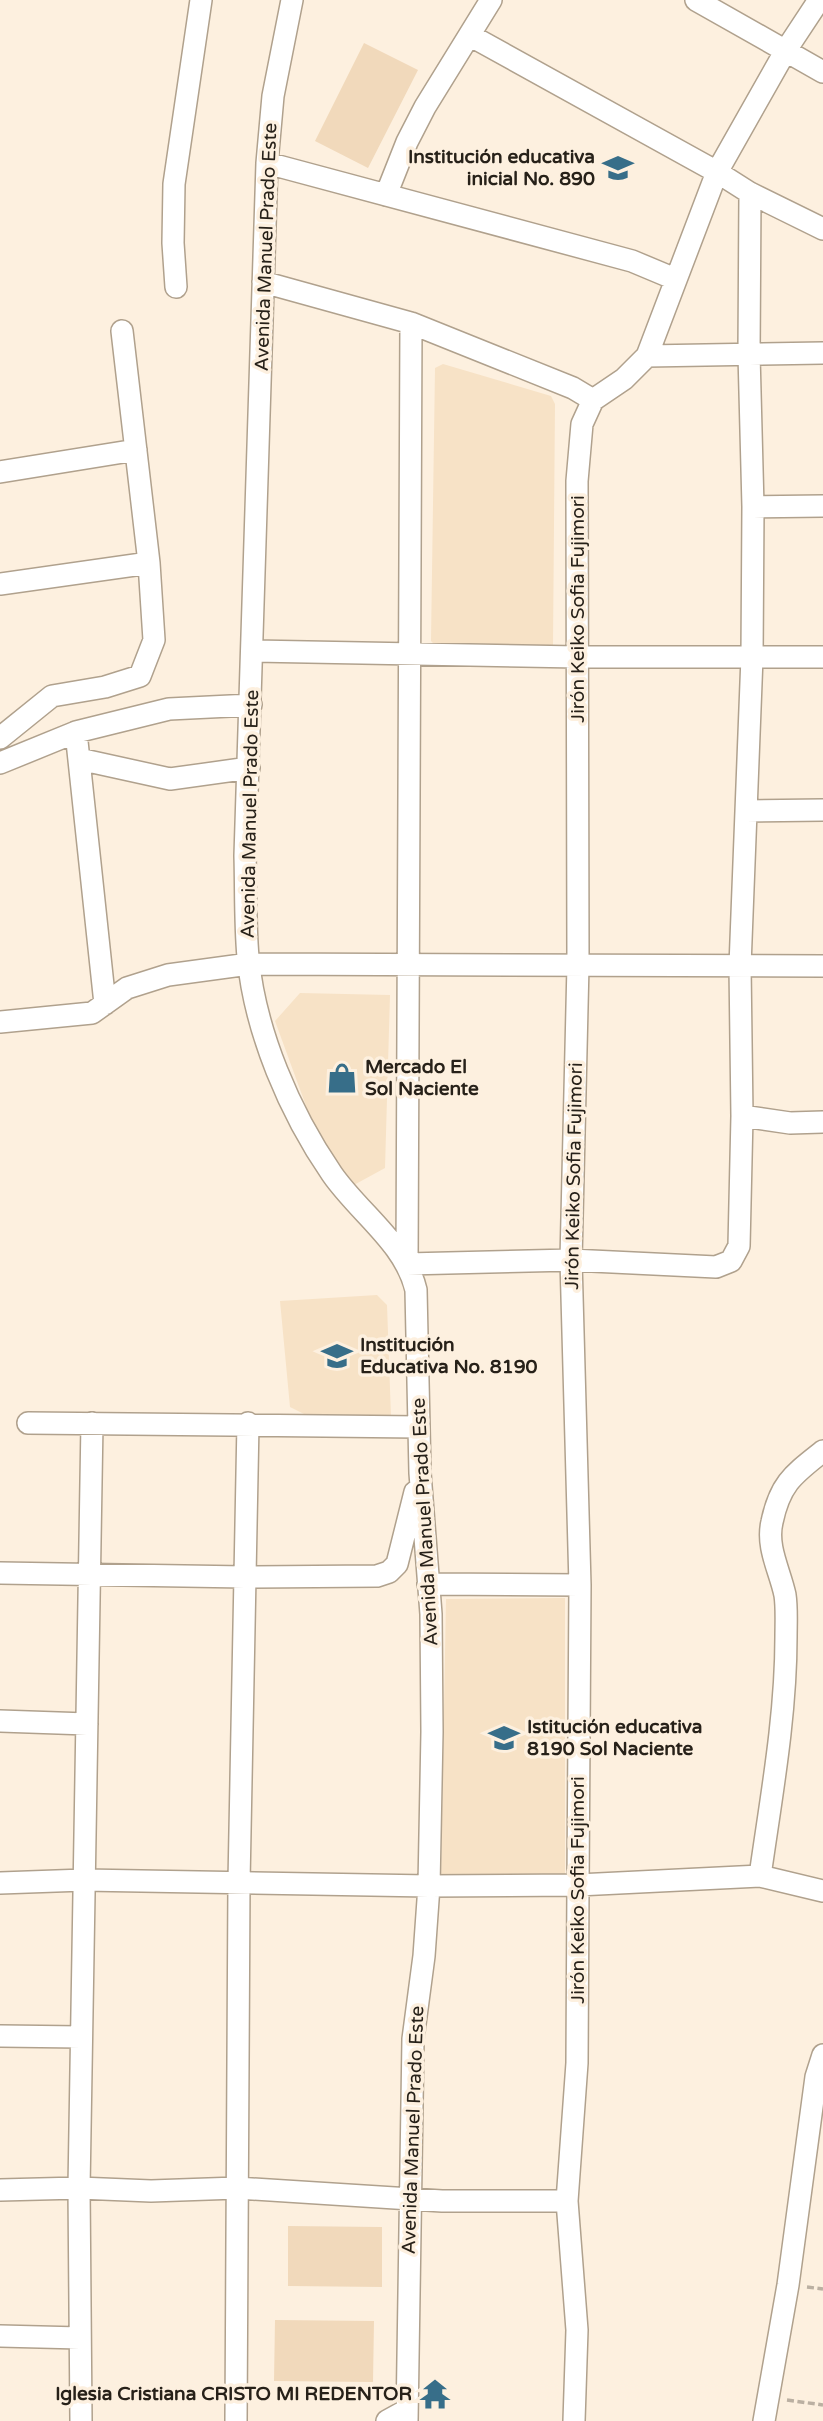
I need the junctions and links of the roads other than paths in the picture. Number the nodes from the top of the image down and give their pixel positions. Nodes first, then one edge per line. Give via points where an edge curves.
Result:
1 (201, 0) edge
2 (292, 0) edge
3 (491, 0) edge
4 (696, 0) edge
5 (819, 0) edge
6 (471, 36) junction
7 (786, 50) junction
8 (823, 72) edge
9 (267, 163) junction
10 (717, 172) junction
11 (750, 193) junction
12 (386, 195) junction
13 (820, 220) edge
14 (675, 279) junction
15 (263, 282) junction
16 (176, 287) dead end
17 (411, 323) junction
18 (122, 331) dead end
19 (823, 353) edge
20 (749, 354) junction
21 (647, 356) junction
22 (593, 400) junction
23 (136, 450) junction
24 (0, 472) edge
25 (823, 506) edge
26 (753, 507) junction
27 (149, 563) junction
28 (0, 584) edge
29 (253, 651) junction
30 (411, 654) junction
31 (578, 657) junction
32 (752, 657) junction
33 (823, 657) edge
34 (251, 705) junction
35 (76, 732) junction
36 (0, 738) edge
37 (79, 759) junction
38 (0, 763) edge
39 (249, 768) junction
40 (823, 810) edge
41 (746, 811) junction
42 (249, 964) junction
43 (407, 964) junction
44 (578, 965) junction
45 (740, 966) junction
46 (823, 966) edge
47 (104, 1004) junction
48 (0, 1022) edge
49 (742, 1116) junction
50 (823, 1122) edge
51 (571, 1260) junction
52 (407, 1264) junction
53 (28, 1423) dead end
54 (93, 1423) junction
55 (248, 1423) junction
56 (419, 1427) junction
57 (823, 1451) edge
58 (420, 1473) junction
59 (0, 1573) edge
60 (89, 1574) junction
61 (245, 1577) junction
62 (428, 1584) junction
63 (580, 1585) junction
64 (0, 1721) edge
65 (87, 1724) junction
66 (760, 1877) junction
67 (84, 1880) junction
68 (239, 1882) junction
69 (0, 1883) edge
70 (578, 1885) junction
71 (429, 1886) junction
72 (823, 1891) edge
73 (0, 2036) edge
74 (81, 2037) junction
75 (823, 2054) edge
76 (813, 2175) edge
77 (79, 2188) junction
78 (237, 2188) junction
79 (0, 2190) edge
80 (409, 2200) junction
81 (567, 2201) junction
82 (0, 2336) edge
83 (80, 2338) junction
84 (407, 2416) edge
85 (81, 2421) edge
86 (236, 2421) edge
87 (387, 2421) edge
88 (574, 2421) edge
89 (764, 2421) edge

1 - 16 street via 174,184
2 - 9 street, Avenida Manuel Prado Este via 273,96
3 - 6 street
4 - 7 street
5 - 7 street
6 - 10 street
6 - 12 street via 425,107
7 - 8 street
7 - 10 street
9 - 12 street
9 - 15 street, Avenida Manuel Prado Este
10 - 11 street
10 - 14 street
11 - 13 street
11 - 20 street
12 - 14 street via 632,261
14 - 21 street
15 - 17 street
15 - 29 street, Avenida Manuel Prado Este
17 - 22 street
17 - 30 street
18 - 23 street
19 - 20 street
20 - 21 street
20 - 26 street
21 - 22 street
22 - 31 street, Jirón Keiko Sofia Fujimori via 582,424 577,481
23 - 24 street
23 - 27 street
25 - 26 street
26 - 32 street
27 - 28 street
27 - 36 street via 153,640 140,676 52,696
29 - 30 street
29 - 34 street, Avenida Manuel Prado Este
30 - 31 street
30 - 43 street
31 - 32 street
31 - 44 street, Jirón Keiko Sofia Fujimori
32 - 33 street
32 - 41 street
34 - 35 street via 169,709
34 - 39 street, Avenida Manuel Prado Este
35 - 37 street
35 - 38 street
37 - 39 street via 170,779
37 - 47 street
39 - 42 street, Avenida Manuel Prado Este via 245,856
40 - 41 street
41 - 45 street
42 - 43 street
42 - 47 street via 168,975 127,988
42 - 52 street, Avenida Manuel Prado Este via 265,1036 295,1115 333,1176
43 - 44 street
43 - 52 street
44 - 45 street
44 - 51 street, Jirón Keiko Sofia Fujimori
45 - 46 street
45 - 49 street
47 - 48 street via 92,1013
49 - 50 street via 790,1124
49 - 51 street via 739,1246 731,1261 716,1267
51 - 52 street
51 - 63 street, Jirón Keiko Sofia Fujimori
52 - 56 street, Avenida Manuel Prado Este via 416,1290
53 - 54 street
54 - 55 street
54 - 60 street
55 - 56 street
55 - 61 street
56 - 58 street, Avenida Manuel Prado Este
57 - 66 street via 786,1482 771,1526 772,1550 785,1597 786,1642
58 - 61 street via 397,1564 389,1572 377,1576
58 - 62 street, Avenida Manuel Prado Este
59 - 60 street
60 - 61 street
60 - 65 street
61 - 68 street
62 - 63 street
62 - 71 street, Avenida Manuel Prado Este
63 - 70 street, Jirón Keiko Sofia Fujimori
64 - 65 street
65 - 67 street
66 - 70 street
66 - 72 street
67 - 68 street
67 - 69 street
67 - 74 street
68 - 71 street
68 - 78 street
70 - 71 street
70 - 81 street, Jirón Keiko Sofia Fujimori via 577,2063
71 - 80 street, Avenida Manuel Prado Este via 413,2039
73 - 74 street
74 - 77 street
75 - 76 street via 816,2077
76 - 89 street
77 - 78 street
77 - 79 street
77 - 83 street
78 - 80 street
78 - 86 street
80 - 81 street
80 - 84 street, Avenida Manuel Prado Este
81 - 88 street, Jirón Keiko Sofia Fujimori via 577,2330
82 - 83 street
83 - 85 street
84 - 87 street

